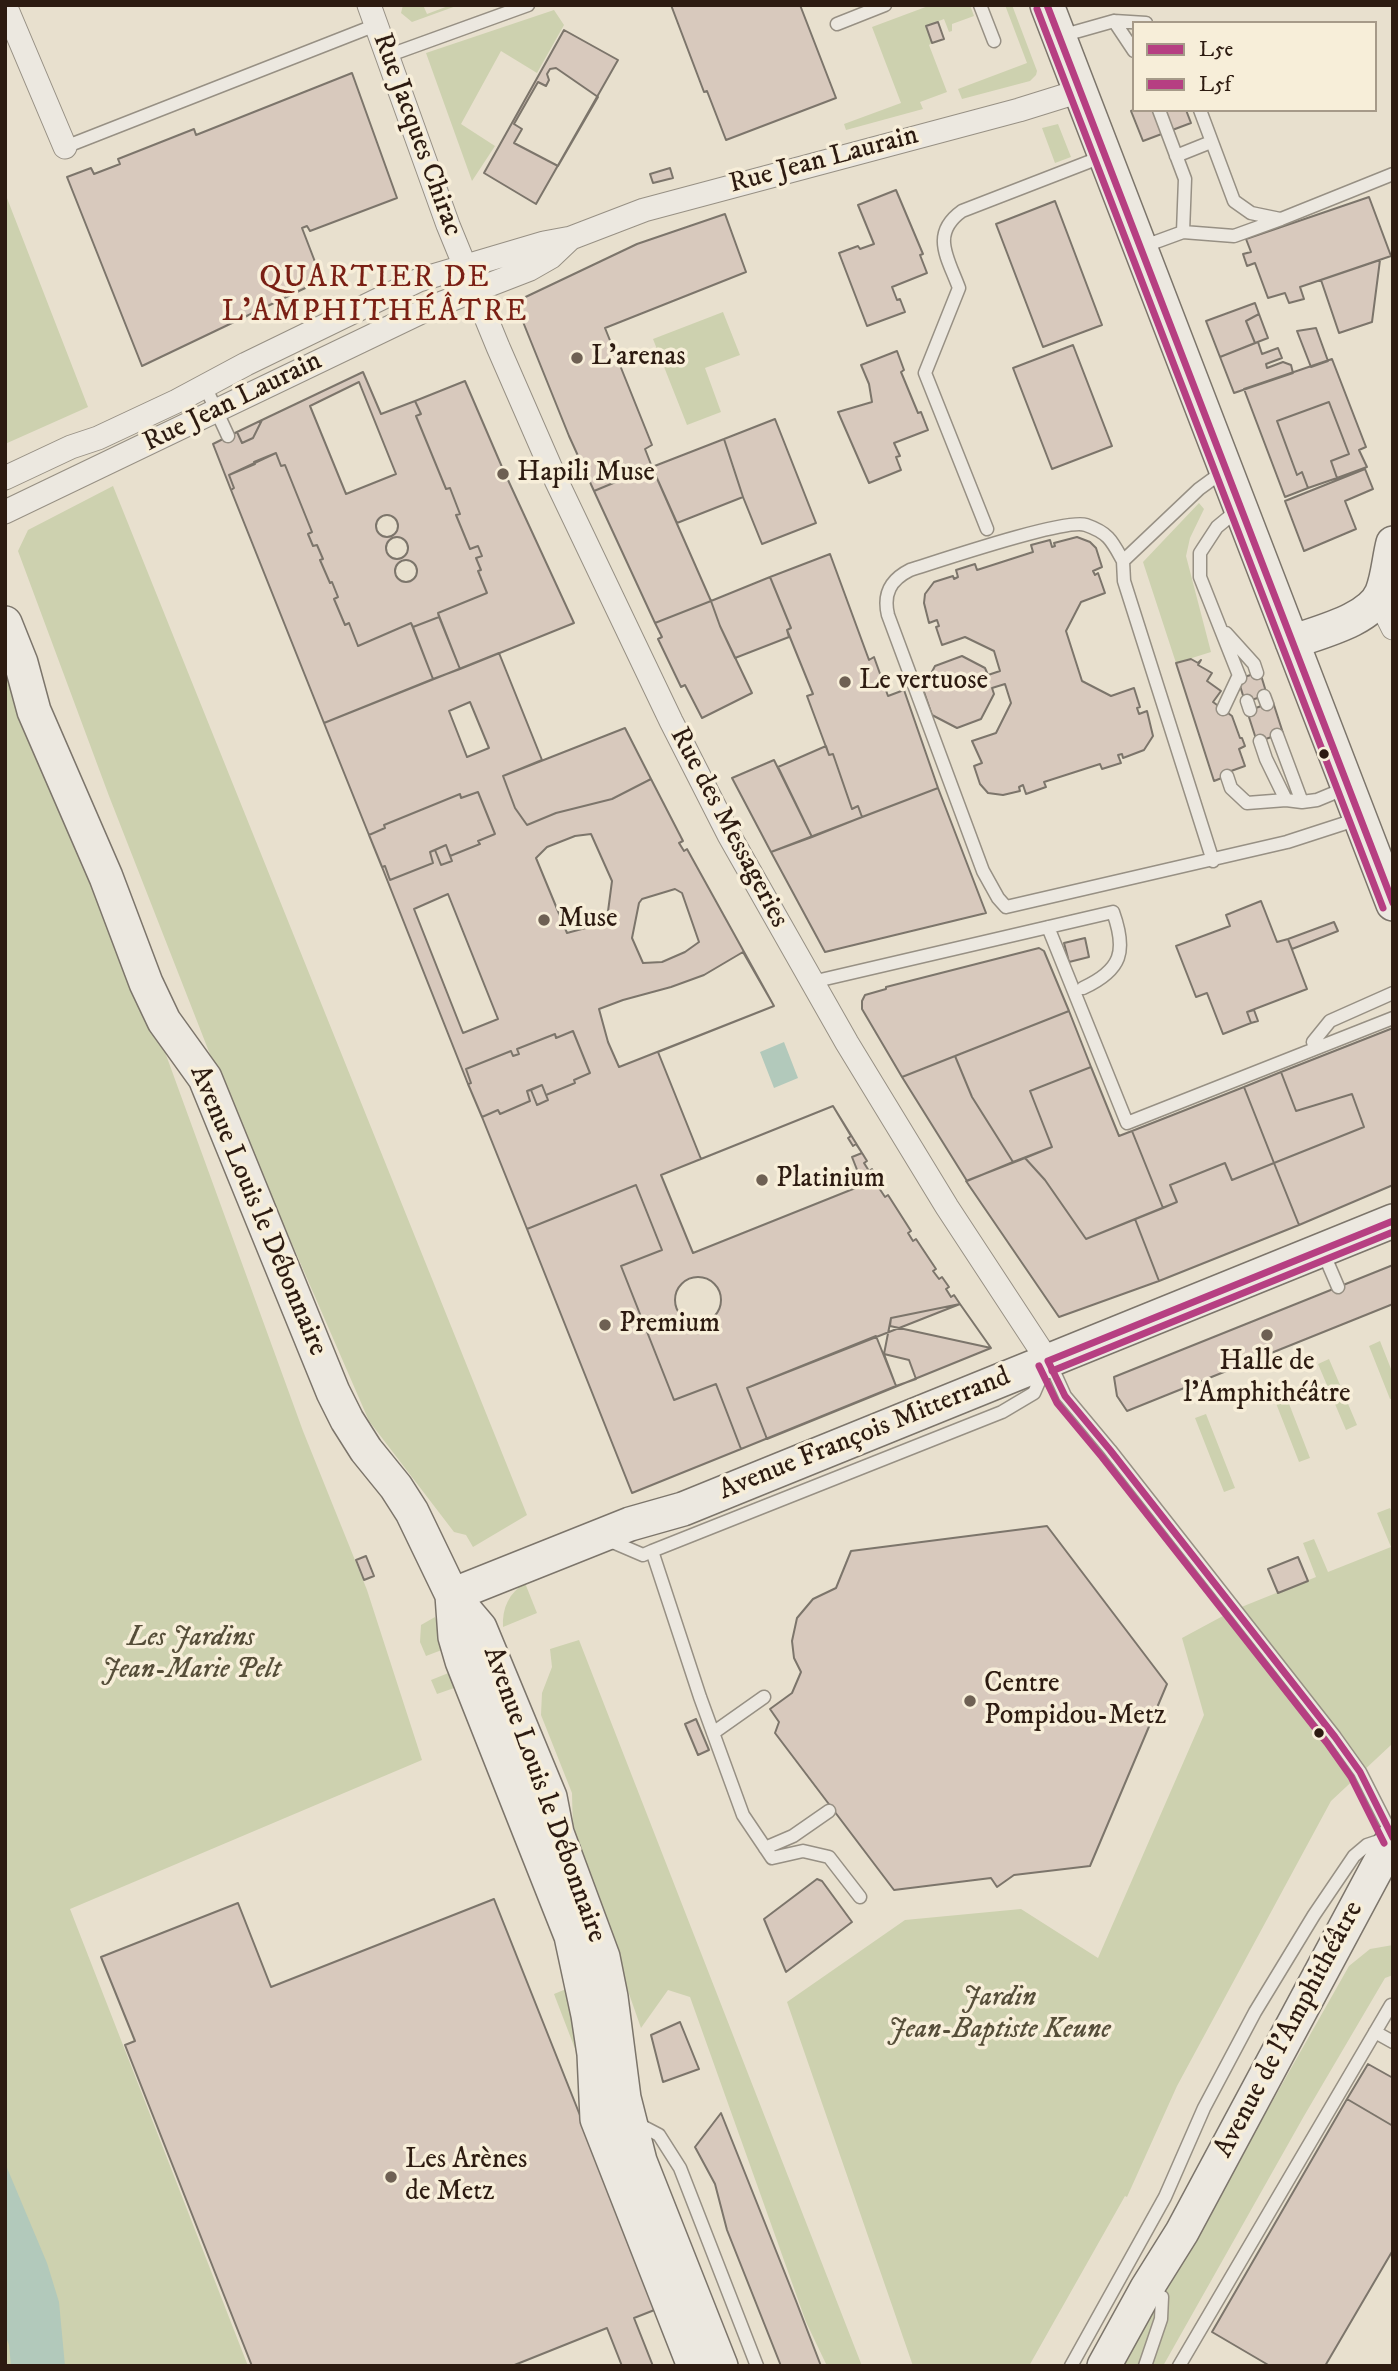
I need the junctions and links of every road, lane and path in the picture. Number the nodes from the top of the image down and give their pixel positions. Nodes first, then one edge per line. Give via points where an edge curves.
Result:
1 (5, 5) edge
2 (528, 5) edge
3 (885, 5) edge
4 (980, 5) edge
5 (1047, 5) edge
6 (373, 15) edge
7 (1114, 21) junction
8 (1132, 22) edge
9 (837, 24) dead end
10 (1059, 37) junction
11 (994, 41) dead end
12 (1132, 48) edge
13 (387, 56) junction
14 (1080, 91) junction
15 (1160, 112) edge
16 (1201, 112) edge
17 (1211, 142) junction
18 (65, 147) joint
19 (1104, 156) junction
20 (1176, 156) junction
21 (1393, 174) edge
22 (1281, 219) junction
23 (1182, 232) junction
24 (571, 238) junction
25 (1140, 248) junction
26 (464, 265) junction
27 (474, 290) junction
28 (205, 386) junction
29 (217, 411) junction
30 (228, 436) dead end
31 (1225, 469) junction
32 (5, 478) edge
33 (1240, 508) junction
34 (5, 512) edge
35 (987, 529) dead end
36 (1393, 543) edge
37 (1123, 561) junction
38 (1384, 616) edge
39 (5, 623) edge
40 (1222, 628) junction
41 (1292, 642) junction
42 (1257, 673) dead end
43 (1223, 709) dead end
44 (1277, 735) dead end
45 (1260, 741) dead end
46 (1227, 776) dead end
47 (1286, 800) junction
48 (1302, 802) junction
49 (1353, 803) junction
50 (1213, 861) junction
51 (1393, 904) edge
52 (1048, 927) junction
53 (813, 982) junction
54 (1083, 988) dead end
55 (1393, 993) edge
56 (1393, 1018) edge
57 (1313, 1042) dead end
58 (1393, 1221) edge
59 (1322, 1249) junction
60 (1338, 1287) dead end
61 (1048, 1361) junction
62 (599, 1536) junction
63 (652, 1551) junction
64 (452, 1595) junction
65 (764, 1697) dead end
66 (713, 1733) junction
67 (829, 1811) dead end
68 (1393, 1838) edge
69 (765, 1848) junction
70 (860, 1897) dead end
71 (1391, 2005) edge
72 (1375, 2032) junction
73 (1393, 2042) edge
74 (628, 2119) junction
75 (1147, 2288) junction
76 (694, 2366) edge
77 (721, 2366) edge
78 (757, 2366) edge
79 (1071, 2366) edge
80 (1104, 2366) edge
81 (1145, 2366) edge
82 (1179, 2366) edge

1 - 18 street
2 - 13 lane
3 - 9 lane
4 - 11 lane
5 - 10 street
6 - 13 street, Rue Jacques Chirac
6 - 18 lane
7 - 8 lane
7 - 10 lane
7 - 12 lane
10 - 14 street
13 - 26 street, Rue Jacques Chirac
14 - 19 street
14 - 24 street, Rue Jean Laurain via 644,210
15 - 20 lane
16 - 17 lane
17 - 20 lane
17 - 22 lane via 1234,201 1251,213
19 - 25 street
19 - 35 lane via 961,211 945,228 943,246 959,288 925,373
20 - 23 lane via 1185,179
21 - 22 lane
22 - 23 lane via 1234,236
23 - 25 lane
24 - 26 street, Rue Jean Laurain
24 - 27 street, Rue Jean Laurain via 530,269
25 - 31 street
26 - 27 street, Rue des Messageries
26 - 28 street, Rue Jean Laurain via 419,279
27 - 29 street, Rue Jean Laurain
27 - 53 street, Rue des Messageries via 639,657 729,835
28 - 29 lane
28 - 32 street, Rue Jean Laurain
29 - 30 lane
29 - 34 street, Rue Jean Laurain
31 - 33 street
31 - 37 lane
33 - 40 lane via 1217,527 1200,553 1200,577
33 - 41 street
36 - 38 street via 1382,592
37 - 50 lane via 1124,582
37 - 50 lane via 1109,536 1083,524 1055,527 909,570 898,576 885,600 983,871 1006,907
38 - 41 street via 1366,612
39 - 64 street, Avenue Louis le Débonnaire via 34,711 146,983 164,1021 205,1077 333,1392 360,1440 412,1513
40 - 42 lane
40 - 43 lane via 1239,676
41 - 49 street
44 - 48 lane
45 - 47 lane
46 - 47 lane via 1231,788 1247,803
47 - 48 lane
48 - 49 lane
49 - 50 lane via 1287,842
49 - 51 street
52 - 53 lane
52 - 54 lane via 1113,912 1121,934 1121,954 1111,970
52 - 56 lane via 1060,973 1127,1123
53 - 61 street, Rue des Messageries via 947,1207
55 - 57 lane via 1330,1021
58 - 59 street, Avenue François Mitterrand
59 - 60 lane
59 - 61 street, Avenue François Mitterrand
61 - 62 street, Avenue François Mitterrand via 683,1509
61 - 63 lane via 1034,1393 1002,1412
61 - 68 lane via 1065,1396 1348,1754
62 - 63 lane via 643,1555
62 - 64 street, Avenue François Mitterrand
63 - 66 lane
64 - 74 street, Avenue Louis le Débonnaire via 480,1628 550,1797 557,1833 603,1957
64 - 76 street, Avenue Louis le Débonnaire via 462,1661 571,1936 594,2054 597,2119
65 - 66 lane
66 - 69 lane via 743,1815
67 - 69 lane via 793,1836
68 - 75 street, Avenue de l'Amphithéâtre via 1182,2232
68 - 79 lane, Avenue de l'Amphithéâtre via 1367,1846 1354,1856 1278,1973 1204,2108 1165,2197
69 - 70 lane via 772,1858 803,1851 830,1857
71 - 72 lane
72 - 73 lane
72 - 82 lane
74 - 77 street, Avenue Louis le Débonnaire via 655,2202
74 - 78 lane via 659,2134 680,2168
75 - 80 street, Avenue de l'Amphithéâtre
75 - 81 lane via 1162,2298 1161,2319

